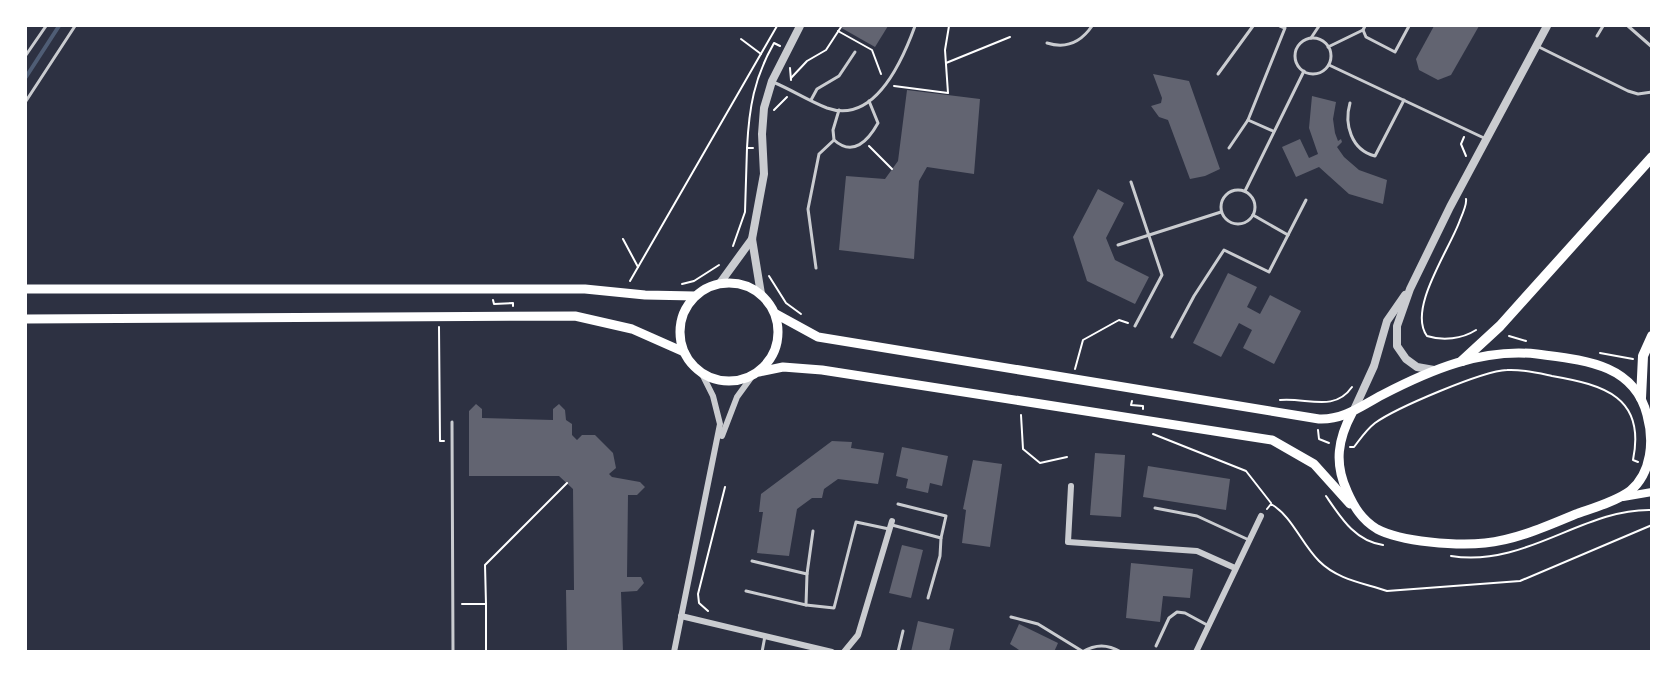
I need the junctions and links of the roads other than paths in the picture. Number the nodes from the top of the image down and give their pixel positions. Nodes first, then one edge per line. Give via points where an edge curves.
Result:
1 (46, 26) edge
2 (75, 26) edge
3 (800, 26) edge
4 (915, 26) edge
5 (1092, 26) edge
6 (1253, 26) edge
7 (1280, 26) edge
8 (1319, 26) edge
9 (1365, 26) edge
10 (1409, 26) edge
11 (1547, 26) edge
12 (1603, 26) edge
13 (1628, 26) edge
14 (1363, 30) junction
15 (1597, 36) dead end
16 (1311, 38) junction
17 (1047, 43) dead end
18 (1538, 46) junction
19 (1328, 47) junction
20 (1652, 47) edge
21 (855, 52) dead end
22 (26, 55) edge
23 (1329, 65) junction
24 (1304, 71) junction
25 (1218, 74) dead end
26 (772, 81) junction
27 (1652, 92) edge
28 (811, 100) junction
29 (1404, 100) junction
30 (26, 101) edge
31 (868, 101) junction
32 (1350, 104) dead end
33 (839, 111) junction
34 (1248, 120) junction
35 (1273, 131) junction
36 (1486, 139) junction
37 (834, 140) junction
38 (1229, 148) dead end
39 (1652, 158) edge
40 (1131, 182) dead end
41 (1245, 191) junction
42 (1306, 200) dead end
43 (1221, 212) junction
44 (1253, 215) junction
45 (1148, 235) junction
46 (1288, 235) junction
47 (752, 239) junction
48 (1118, 245) dead end
49 (816, 268) dead end
50 (720, 283) junction
51 (26, 289) edge
52 (1410, 289) junction
53 (761, 294) junction
54 (695, 296) junction
55 (776, 314) junction
56 (26, 319) edge
57 (1135, 326) road end
58 (1652, 336) edge
59 (1173, 337) dead end
60 (684, 352) junction
61 (1462, 361) junction
62 (1439, 370) junction
63 (756, 373) junction
64 (702, 374) junction
65 (1641, 398) junction
66 (1352, 413) junction
67 (452, 422) dead end
68 (1651, 430) edge
69 (715, 456) junction
70 (1071, 486) dead end
71 (1652, 492) edge
72 (1614, 500) junction
73 (898, 504) dead end
74 (1155, 508) dead end
75 (1356, 510) junction
76 (1261, 516) road end
77 (890, 525) junction
78 (813, 531) dead end
79 (940, 538) junction
80 (1249, 540) junction
81 (752, 561) dead end
82 (1235, 568) junction
83 (807, 574) junction
84 (746, 591) dead end
85 (928, 598) dead end
86 (806, 605) junction
87 (681, 616) junction
88 (1011, 617) dead end
89 (1209, 626) junction
90 (903, 631) dead end
91 (765, 636) junction
92 (1156, 646) dead end
93 (453, 651) edge
94 (674, 651) edge
95 (762, 651) edge
96 (832, 651) edge
97 (844, 651) edge
98 (898, 651) edge
99 (1082, 651) edge
100 (1121, 651) edge
101 (1196, 651) edge

1 - 22 lane
2 - 30 lane
3 - 26 street
4 - 31 lane via 889,83
5 - 17 lane via 1070,44 1059,47
6 - 25 lane
7 - 34 lane via 1285,28
8 - 16 lane
9 - 14 lane
10 - 14 lane via 1395,52 1366,38
11 - 18 street
12 - 15 lane
13 - 20 lane
14 - 19 lane
16 - 19 lane
16 - 24 lane via 1296,51 1296,62
18 - 27 lane via 1628,91
18 - 36 street
19 - 23 lane
21 - 28 lane via 839,76 817,89
23 - 24 lane via 1315,74
23 - 29 lane
24 - 35 lane
26 - 28 lane
26 - 47 street via 765,108 764,174
28 - 33 lane
29 - 32 lane via 1375,156 1355,142 1349,132 1346,116
29 - 36 lane
31 - 33 lane
31 - 37 lane via 878,123 865,142 851,148
33 - 37 lane
34 - 35 lane
34 - 38 lane
35 - 41 lane
36 - 52 street
37 - 49 lane via 819,154 808,209
39 - 61 highway via 1495,332
40 - 45 lane
41 - 43 lane via 1228,192 1221,202
41 - 44 lane via 1254,201
42 - 46 lane
43 - 44 lane via 1225,219 1237,224 1245,223
43 - 45 lane
44 - 46 lane
45 - 48 lane
45 - 57 lane via 1162,275
46 - 59 lane via 1269,272 1224,250
47 - 50 street
47 - 53 street
50 - 53 main road via 749,286
50 - 54 main road
51 - 54 main road via 585,289 645,296
52 - 62 street via 1397,326 1397,346 1417,368
52 - 66 street via 1387,321 1374,366
53 - 55 main road
54 - 60 main road via 681,322
55 - 63 main road via 777,346 770,360
55 - 66 main road via 818,337 1319,420
56 - 60 main road via 575,316 632,329
58 - 65 highway via 1643,356
60 - 64 main road
61 - 62 main road
61 - 65 main road via 1500,352 1590,363 1622,375
62 - 66 main road
63 - 64 main road via 729,382
63 - 69 street via 732,407
63 - 75 main road via 783,367 822,370 1142,425 1272,440 1314,464
64 - 69 street via 720,424
65 - 68 main road
66 - 75 main road via 1338,455 1342,481
67 - 93 lane
68 - 72 main road via 1647,464 1630,490
69 - 87 street
70 - 82 street via 1068,542 1197,551
71 - 72 main road
72 - 75 main road via 1527,533 1486,543 1461,544 1392,535 1378,529
73 - 79 lane via 946,516
74 - 80 lane via 1197,516
76 - 80 street
77 - 79 lane
77 - 86 lane via 856,522 834,608
77 - 97 street via 858,635
78 - 83 lane
79 - 85 lane via 940,556
80 - 82 street
81 - 83 lane
82 - 89 street
83 - 86 lane
84 - 86 lane
87 - 91 street
87 - 94 street
88 - 99 lane via 1038,624
89 - 92 lane via 1177,612 1169,618
89 - 101 street
90 - 98 lane
91 - 95 lane
91 - 96 street
99 - 100 lane via 1109,645

